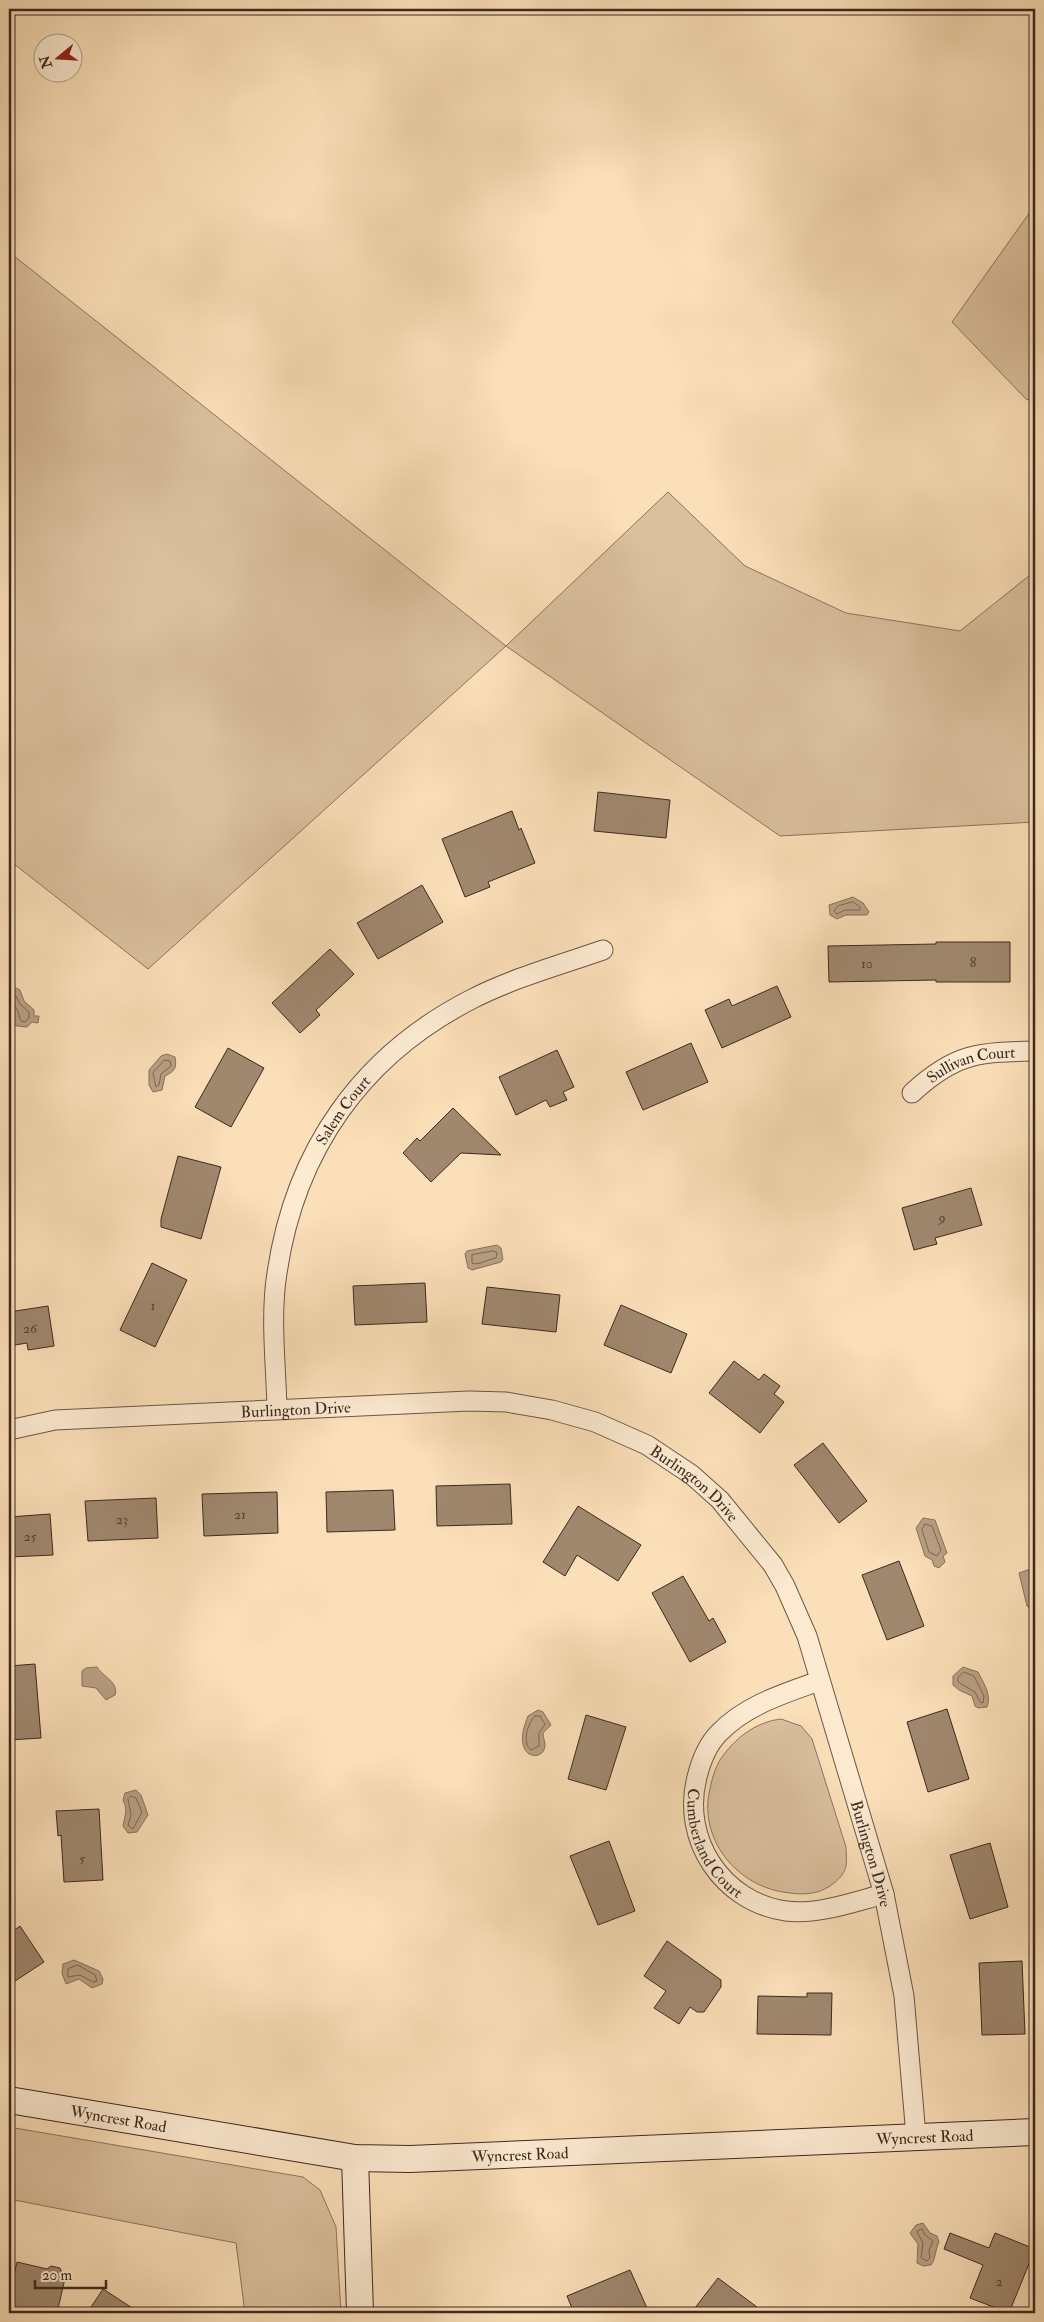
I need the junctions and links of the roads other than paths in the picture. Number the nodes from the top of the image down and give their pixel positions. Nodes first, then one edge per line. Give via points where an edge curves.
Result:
1 (603, 950) dead end
2 (1035, 1051) edge
3 (912, 1093) dead end
4 (277, 1409) junction
5 (9, 1430) edge
6 (819, 1681) junction
7 (884, 1894) junction
8 (9, 2100) edge
9 (1035, 2132) edge
10 (916, 2136) junction
11 (355, 2158) junction
12 (360, 2313) edge

1 - 4 street, Salem Court via 508,983 441,1015 390,1053 345,1103 306,1168 283,1236 275,1305
2 - 3 street, Sullivan Court via 996,1052 954,1061
4 - 5 street, Burlington Drive via 55,1420
4 - 6 street, Burlington Drive via 506,1402 588,1420 646,1445 692,1475 720,1500 772,1566 799,1616
6 - 7 street, Burlington Drive
6 - 7 street, Cumberland Court via 738,1715 718,1734 700,1765 694,1789 694,1826 704,1852 721,1878 747,1898 761,1904 786,1911 806,1911
7 - 10 street, Burlington Drive via 904,1996
8 - 11 street, Wyncrest Road
9 - 10 street, Wyncrest Road
10 - 11 street, Wyncrest Road via 410,2160
11 - 12 street

